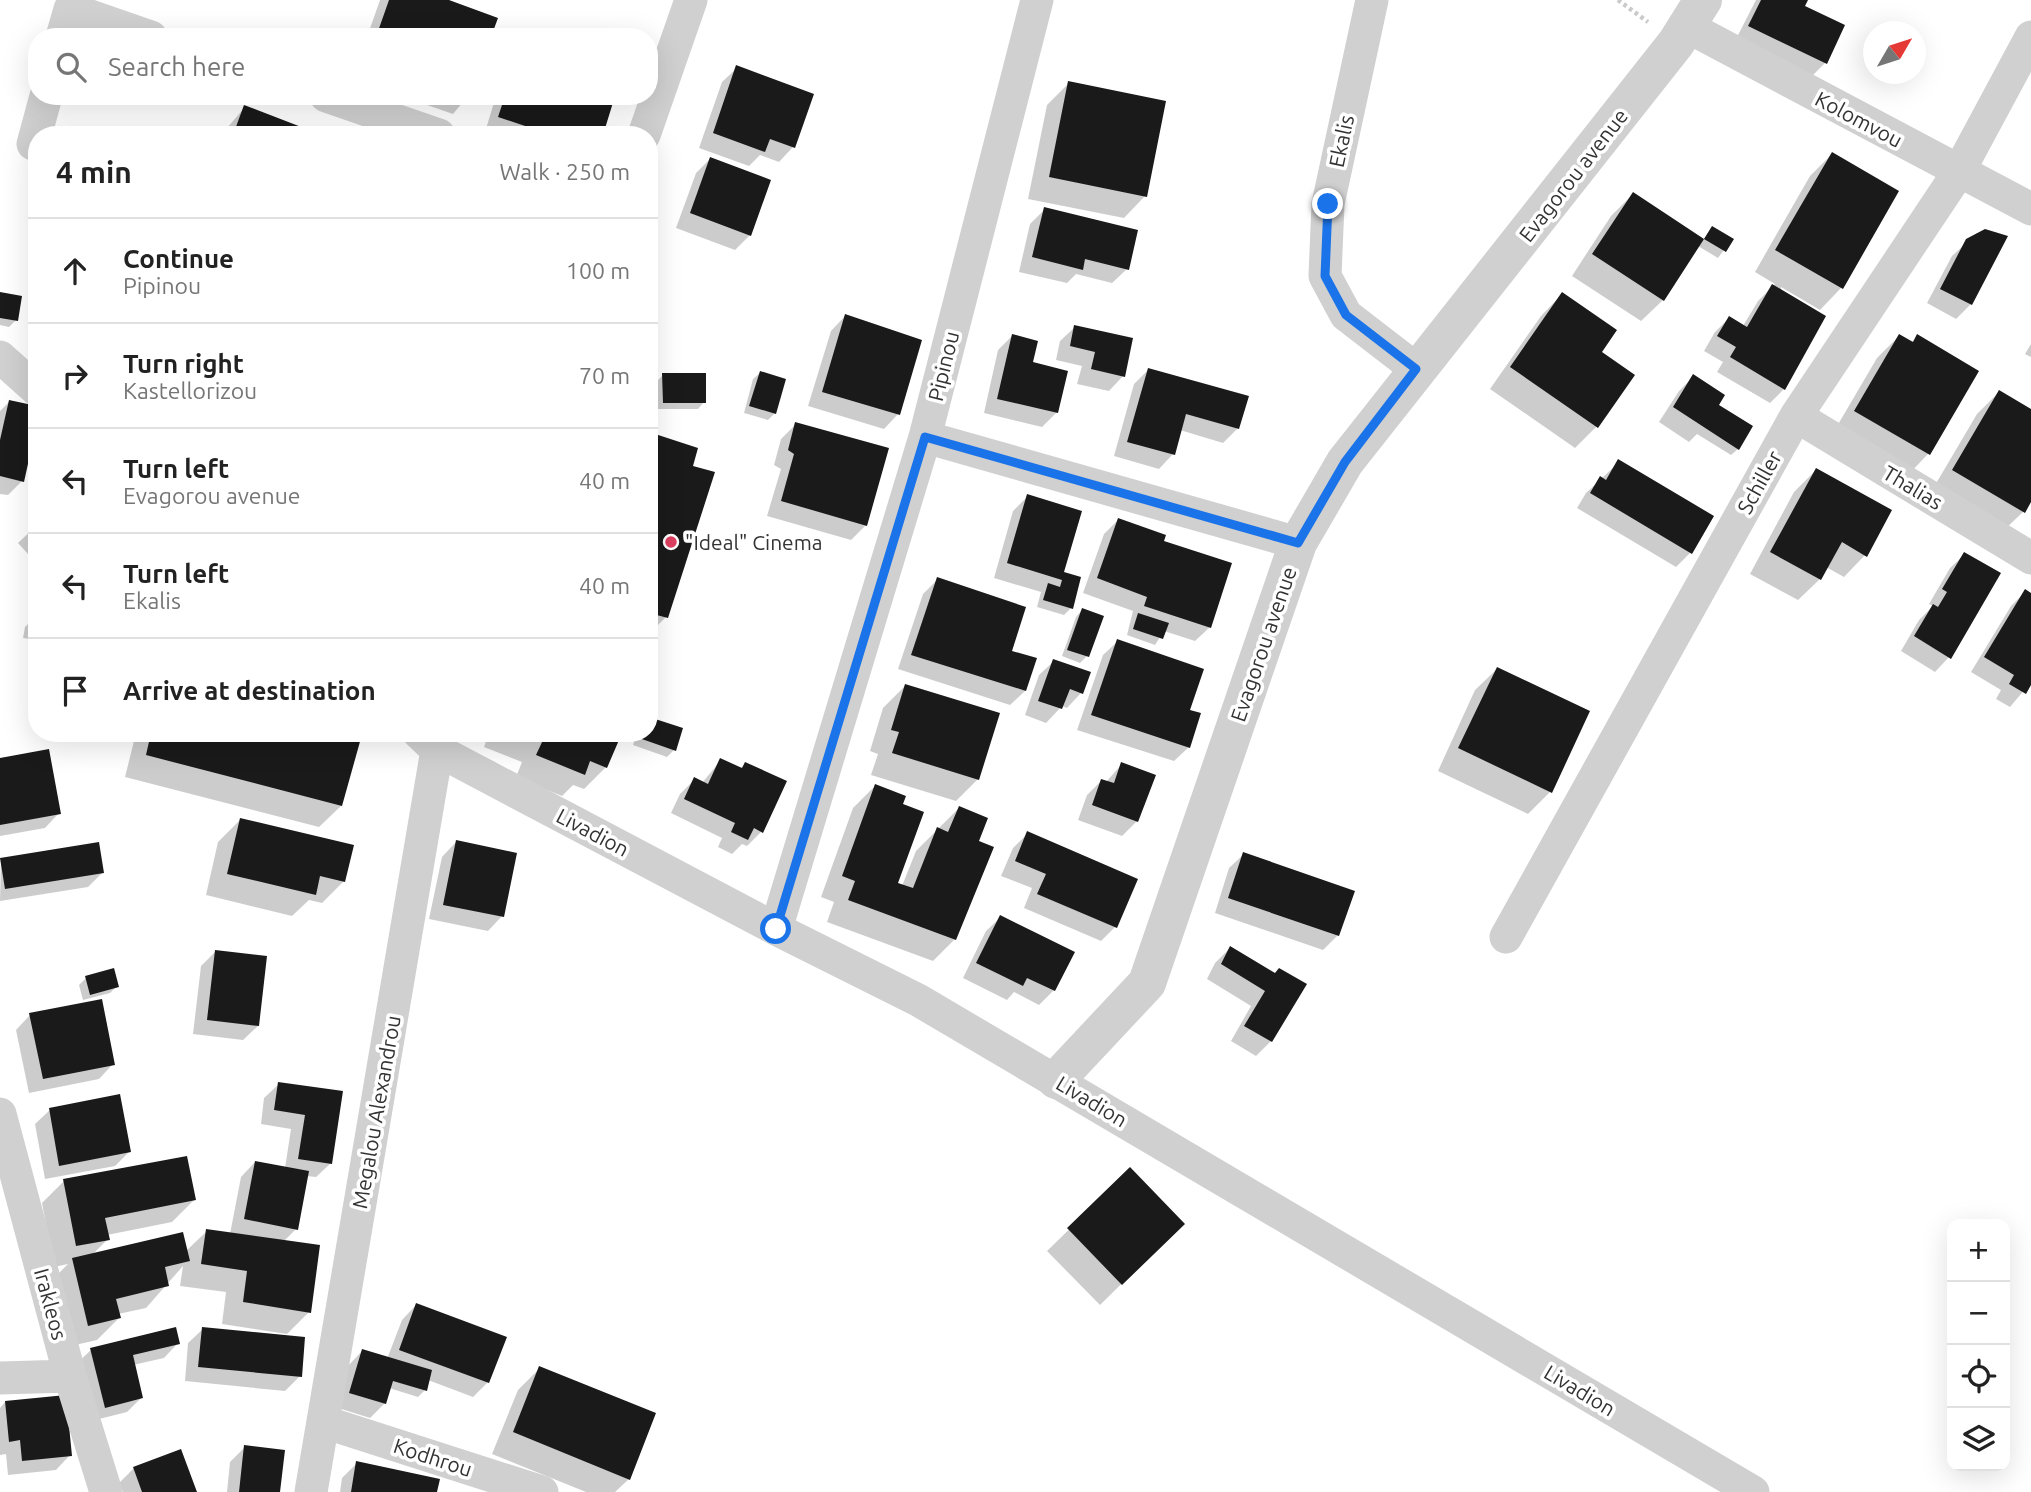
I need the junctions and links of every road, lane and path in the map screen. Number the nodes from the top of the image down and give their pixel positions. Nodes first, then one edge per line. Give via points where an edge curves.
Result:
1 (691, 0) edge
2 (1037, 0) edge
3 (1372, 0) edge
4 (1695, 13) edge
5 (64, 28) edge
6 (125, 28) edge
7 (2031, 37) edge
8 (658, 95) edge
9 (44, 105) edge
10 (352, 105) edge
11 (654, 105) edge
12 (38, 126) edge
13 (413, 126) edge
14 (647, 126) edge
15 (1958, 173) junction
16 (2031, 209) edge
17 (0, 357) edge
18 (1416, 369) junction
19 (28, 382) edge
20 (1796, 416) junction
21 (925, 437) junction
22 (1298, 543) junction
23 (2031, 558) edge
24 (433, 742) edge
25 (438, 742) edge
26 (776, 929) junction
27 (1506, 937) dead end
28 (1056, 1080) junction
29 (0, 1114) edge
30 (71, 1376) junction
31 (0, 1378) edge
32 (324, 1422) junction
33 (106, 1492) edge
34 (311, 1492) edge
35 (542, 1492) edge
36 (1753, 1492) edge

1 - 8 street
2 - 21 street, Pipinou
3 - 18 street, Ekalis via 1328,204 1325,276 1346,315
4 - 15 street, Kolomvou
4 - 18 street, Evagorou avenue via 1530,230
5 - 6 street via 69,9
7 - 15 street, Schiller
9 - 12 street
10 - 13 street
11 - 14 street
15 - 16 street, Kolomvou
15 - 20 street, Schiller
17 - 19 street
18 - 22 street, Evagorou avenue via 1345,462
20 - 23 street, Thalias
20 - 27 street, Schiller
21 - 22 street
21 - 26 street, Pipinou
22 - 28 street, Evagorou avenue via 1147,983
24 - 32 street, Megalou Alexandrou
25 - 26 street, Livadion
26 - 28 street, Livadion via 918,1000
28 - 36 street, Livadion
29 - 30 street, Irakleos
30 - 31 street
30 - 33 street, Irakleos
32 - 34 street, Megalou Alexandrou
32 - 35 street, Kodhrou

